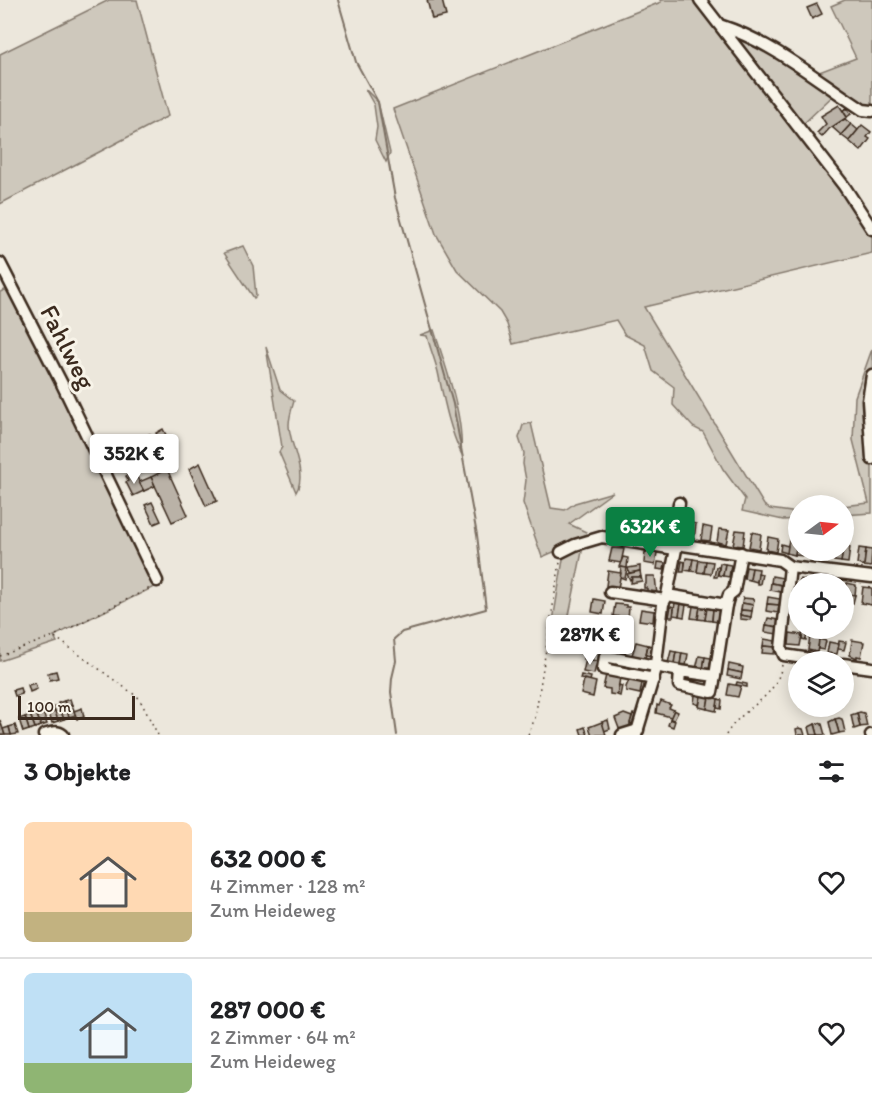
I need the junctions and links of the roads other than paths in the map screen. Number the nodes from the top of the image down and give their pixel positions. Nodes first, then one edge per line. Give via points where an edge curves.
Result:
1 (700, 0) edge
2 (721, 26) junction
3 (872, 111) edge
4 (872, 229) edge
5 (0, 263) edge
6 (872, 375) edge
7 (872, 459) edge
8 (679, 503) dead end
9 (676, 546) junction
10 (561, 552) road end
11 (741, 554) junction
12 (790, 567) junction
13 (872, 577) edge
14 (157, 581) road end
15 (610, 592) dead end
16 (666, 598) junction
17 (726, 604) junction
18 (788, 656) edge
19 (656, 665) junction
20 (854, 666) edge
21 (872, 668) edge
22 (680, 671) junction
23 (715, 676) junction
24 (654, 679) junction
25 (637, 732) edge
26 (61, 734) edge
27 (44, 735) edge
28 (622, 735) edge

1 - 2 street
2 - 3 street via 743,32 863,110
2 - 4 street
5 - 14 street, Fahlweg
6 - 7 street via 868,401
8 - 9 street
9 - 10 street via 602,537
9 - 11 street
9 - 16 street
11 - 12 street via 780,560
11 - 17 street via 734,591
12 - 13 street
12 - 18 street via 781,648
15 - 16 street
16 - 17 street
16 - 19 street
17 - 23 street
19 - 22 street
19 - 24 street
19 - 24 street via 605,656 603,669
20 - 21 street
22 - 23 street
22 - 23 street via 679,685 712,692
24 - 25 street
25 - 28 street
26 - 27 street

